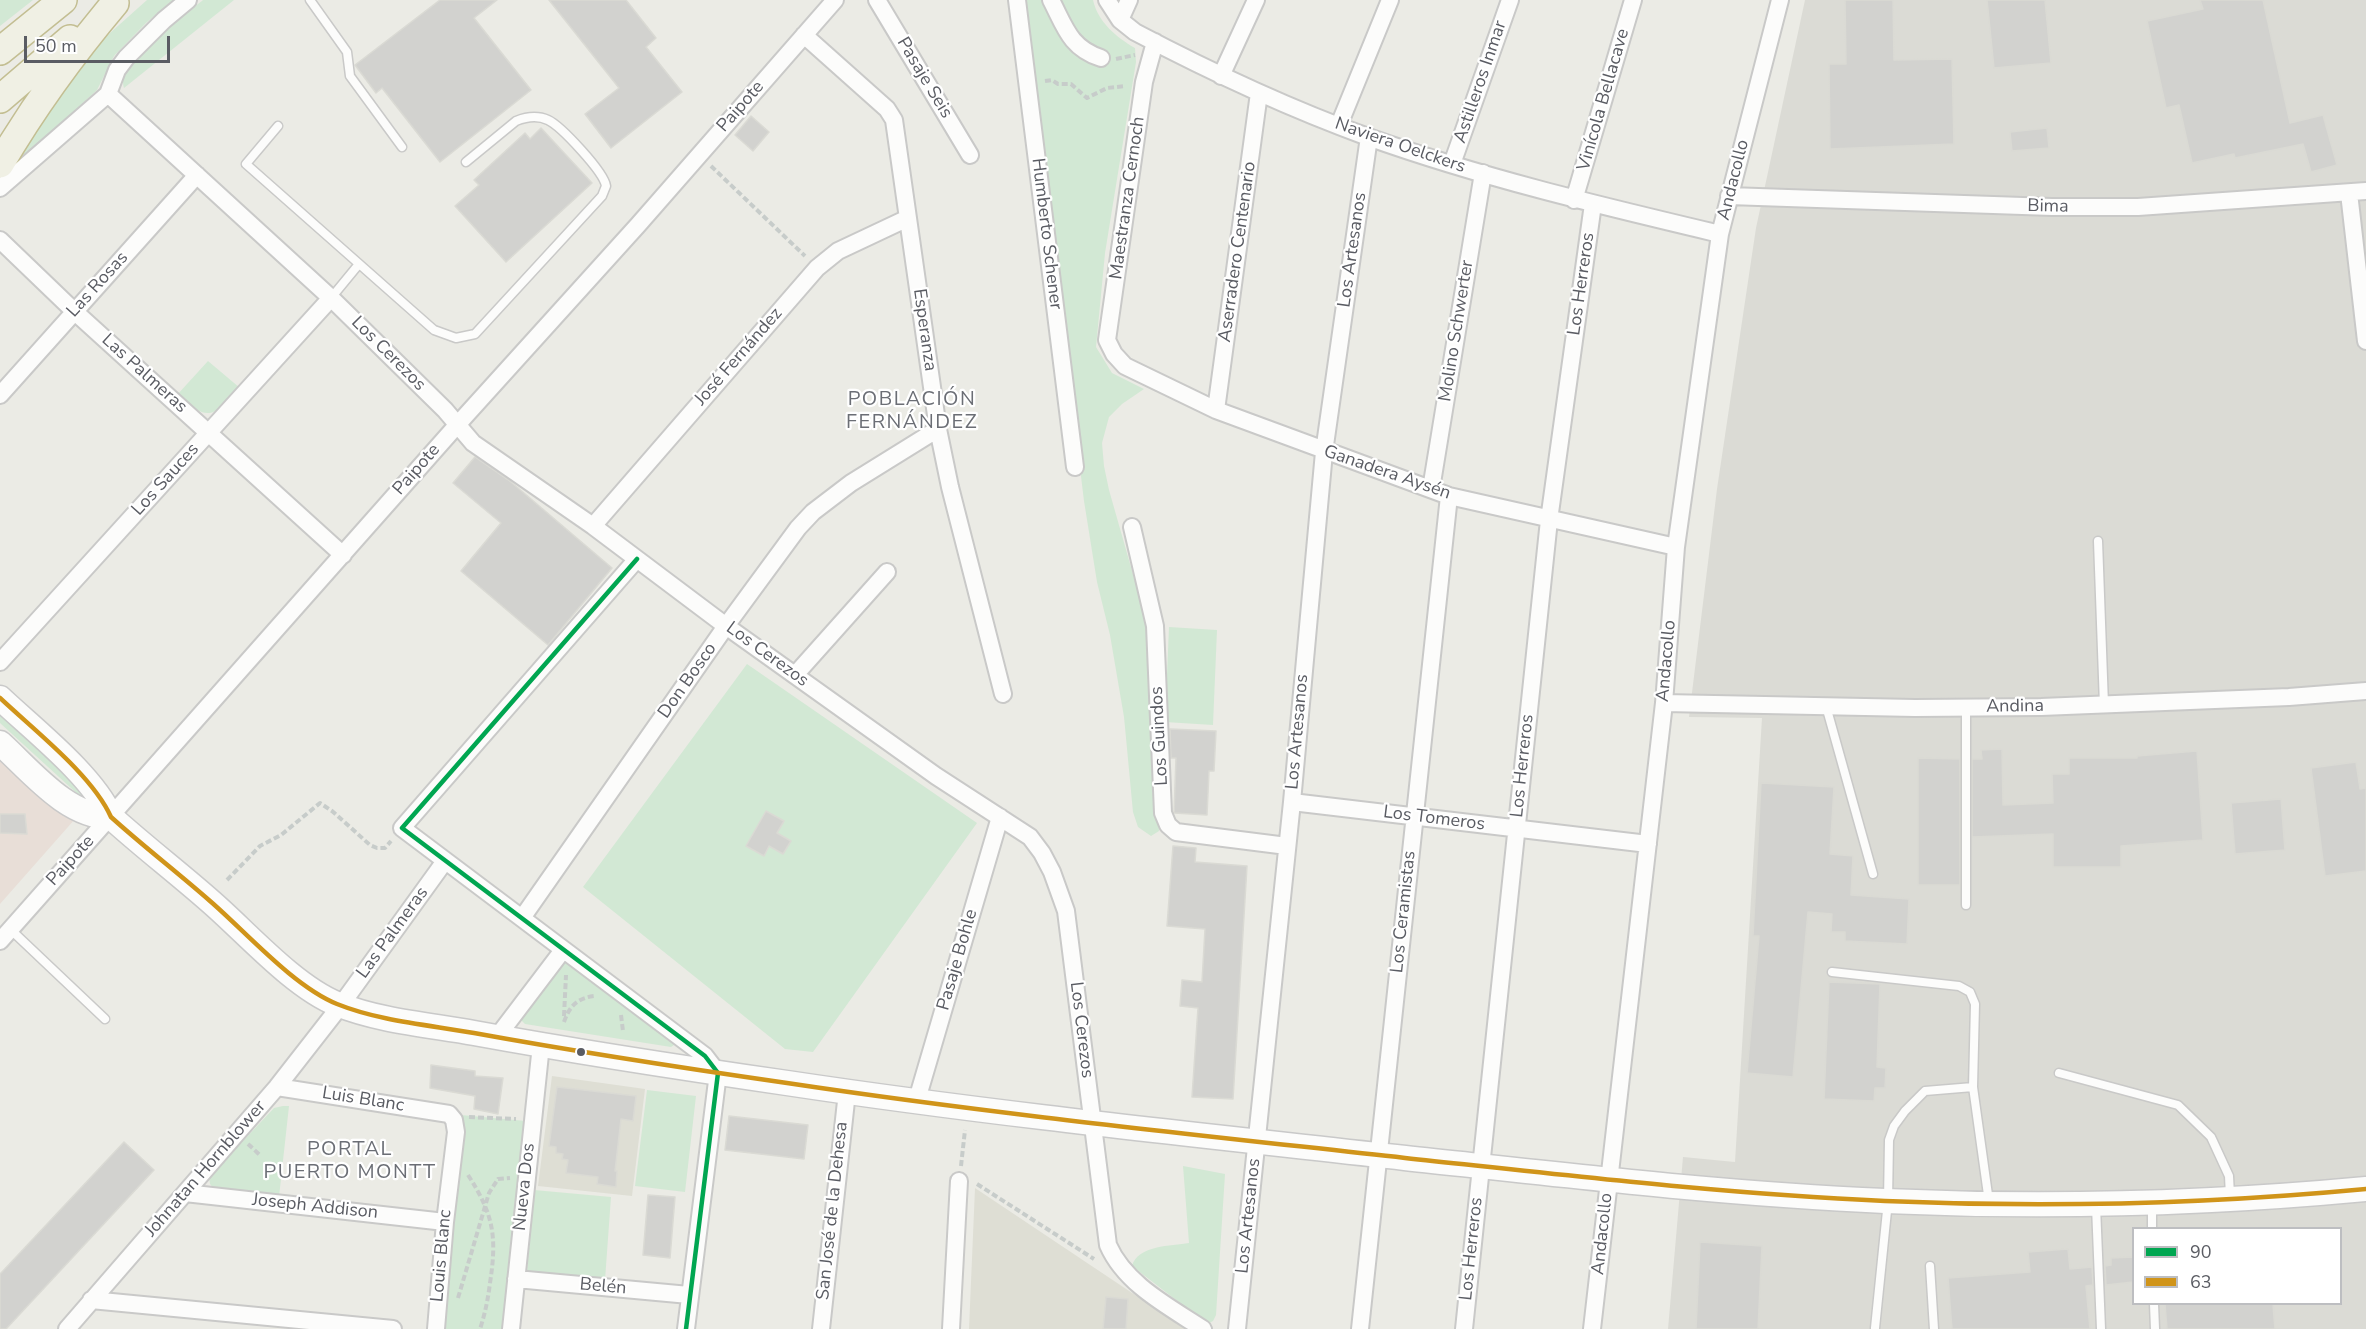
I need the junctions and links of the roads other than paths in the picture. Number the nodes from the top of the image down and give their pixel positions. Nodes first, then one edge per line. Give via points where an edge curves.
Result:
1 (63, 0) edge
2 (188, 0) edge
3 (310, 0) edge
4 (835, 0) edge
5 (877, 0) edge
6 (1017, 0) edge
7 (1051, 0) edge
8 (1107, 0) edge
9 (1129, 0) edge
10 (1256, 0) edge
11 (1390, 0) edge
12 (1510, 0) edge
13 (1633, 0) edge
14 (1780, 0) edge
15 (117, 1) edge
16 (1120, 20) junction
17 (804, 35) junction
18 (1154, 46) junction
19 (0, 51) edge
20 (1101, 58) road end
21 (1221, 76) junction
22 (1259, 93) junction
23 (108, 94) junction
24 (0, 99) edge
25 (1339, 125) junction
26 (278, 126) dead end
27 (1369, 137) junction
28 (402, 147) dead end
29 (970, 155) dead end
30 (466, 162) dead end
31 (0, 164) edge
32 (1452, 164) junction
33 (1483, 174) junction
34 (198, 175) junction
35 (0, 188) edge
36 (2366, 191) edge
37 (2349, 193) junction
38 (1729, 196) junction
39 (1574, 200) junction
40 (1593, 204) junction
41 (908, 218) junction
42 (1720, 234) junction
43 (0, 240) edge
44 (359, 264) junction
45 (331, 298) junction
46 (74, 311) junction
47 (2366, 341) edge
48 (1114, 354) joint
49 (0, 395) edge
50 (1216, 410) junction
51 (458, 424) junction
52 (938, 429) junction
53 (208, 433) junction
54 (1324, 452) junction
55 (1075, 467) dead end
56 (1431, 489) junction
57 (1449, 496) junction
58 (1549, 520) junction
59 (593, 526) junction
60 (1132, 527) dead end
61 (2098, 541) dead end
62 (1676, 547) junction
63 (343, 555) junction
64 (637, 559) junction
65 (887, 572) dead end
66 (726, 626) junction
67 (0, 662) edge
68 (795, 675) junction
69 (2366, 691) edge
70 (1003, 694) dead end
71 (0, 698) edge
72 (1664, 703) junction
73 (1826, 705) junction
74 (2104, 705) junction
75 (1966, 708) junction
76 (0, 743) edge
77 (1292, 802) junction
78 (1414, 816) junction
79 (111, 817) junction
80 (1000, 817) junction
81 (1517, 828) junction
82 (1648, 844) junction
83 (1287, 846) junction
84 (445, 861) junction
85 (1873, 874) dead end
86 (1965, 905) dead end
87 (522, 918) junction
88 (5, 935) edge
89 (563, 950) junction
90 (1832, 972) dead end
91 (341, 1005) junction
92 (105, 1019) dead end
93 (497, 1037) junction
94 (541, 1045) junction
95 (718, 1073) junction
96 (2059, 1073) dead end
97 (277, 1087) junction
98 (1973, 1087) junction
99 (847, 1092) junction
100 (916, 1102) junction
101 (452, 1117) joint
102 (1092, 1124) junction
103 (1257, 1142) junction
104 (1378, 1155) junction
105 (1481, 1166) junction
106 (960, 1177) road end
107 (1609, 1179) junction
108 (2366, 1189) edge
109 (185, 1193) junction
110 (2230, 1199) junction
111 (1888, 1201) junction
112 (1989, 1203) junction
113 (2096, 1203) junction
114 (2152, 1203) junction
115 (445, 1222) junction
116 (2152, 1227) edge
117 (1930, 1266) dead end
118 (516, 1278) junction
119 (689, 1295) junction
120 (91, 1300) junction
121 (2154, 1305) edge
122 (1875, 1328) edge
123 (67, 1329) edge
124 (393, 1329) edge
125 (436, 1329) edge
126 (511, 1329) edge
127 (686, 1329) edge
128 (820, 1329) edge
129 (951, 1329) edge
130 (1203, 1329) edge
131 (1237, 1329) edge
132 (1360, 1329) edge
133 (1464, 1329) edge
134 (1592, 1329) edge
135 (1934, 1329) edge
136 (2101, 1329) edge
137 (2155, 1329) edge

1 - 19 highway
2 - 23 street via 126,58
3 - 28 lane via 346,52 350,76
4 - 17 street, Paipote
5 - 29 street, Pasaje Seis
6 - 55 street, Humberto Schener
7 - 20 street via 1076,44
8 - 16 street, Naviera Oelckers
9 - 16 street
10 - 21 street
11 - 25 street
12 - 32 street, Astilleros Inmar
13 - 39 street, Vinícola Bellacave
14 - 38 street, Andacollo
15 - 24 highway
15 - 31 highway via 63,66
16 - 18 street, Naviera Oelckers
17 - 41 street, Esperanza via 887,109 894,120
17 - 51 street, Paipote
18 - 21 street, Naviera Oelckers
18 - 48 street, Maestranza Cernoch via 1144,82 1107,340
21 - 22 street, Naviera Oelckers
22 - 25 street, Naviera Oelckers
22 - 50 street, Aserradero Centenario
23 - 34 street, Los Cerezos
23 - 35 street
25 - 27 street, Naviera Oelckers
26 - 44 lane via 246,164
27 - 32 street, Naviera Oelckers
27 - 54 street, Los Artesanos
30 - 44 lane via 516,121 542,118 555,125 600,173 605,191 475,334 466,337 448,337 434,330
32 - 33 street, Naviera Oelckers
33 - 39 street, Naviera Oelckers
33 - 56 street, Molino Schwerter
34 - 45 street, Los Cerezos
34 - 46 street, Las Rosas
36 - 37 street, Bima
37 - 38 street, Bima via 2138,207
37 - 47 street
38 - 42 street, Andacollo
39 - 40 street, Naviera Oelckers
40 - 42 street, Naviera Oelckers
40 - 58 street, Los Herreros
41 - 52 street, Esperanza
41 - 59 street, José Fernández via 838,251 817,268
42 - 62 street, Andacollo
43 - 46 street, Las Palmeras
44 - 45 lane
45 - 51 street, Los Cerezos
45 - 53 street, Los Sauces
46 - 49 street, Las Rosas
46 - 53 street, Las Palmeras
48 - 50 street, Ganadera Aysén via 1125,366
50 - 54 street, Ganadera Aysén
51 - 59 street, Los Cerezos via 473,443
51 - 63 street, Paipote
52 - 66 street, Don Bosco via 872,468 805,520
52 - 70 street, Esperanza
53 - 63 street, Las Palmeras
53 - 67 street, Los Sauces
54 - 56 street, Ganadera Aysén
54 - 77 street, Los Artesanos
56 - 57 street, Ganadera Aysén
57 - 58 street, Ganadera Aysén
57 - 78 street, Los Ceramistas
58 - 62 street, Ganadera Aysén
58 - 81 street, Los Herreros
59 - 64 street, Los Cerezos
60 - 83 street, Los Guindos via 1155,626 1163,813 1168,825 1176,832
61 - 74 lane
62 - 72 street, Andacollo
63 - 79 street, Paipote
64 - 66 street, Los Cerezos
64 - 84 street via 402,828
65 - 68 street
66 - 68 street, Los Cerezos
66 - 87 street, Don Bosco
68 - 80 street, Los Cerezos via 936,777
69 - 74 street, Andina
71 - 79 main road via 91,785
72 - 73 street, Andina
72 - 82 street, Andacollo
73 - 75 street, Andina
73 - 85 lane
74 - 75 street, Andina
75 - 86 lane
76 - 79 main road via 75,809
77 - 78 street, Los Tomeros
77 - 83 street, Los Artesanos
78 - 81 street, Los Tomeros
78 - 104 street, Los Ceramistas
79 - 88 street, Paipote
79 - 91 main road via 295,978
80 - 100 street, Pasaje Bohle
80 - 102 street, Los Cerezos via 1030,837 1042,853 1066,911
81 - 82 street, Los Tomeros
81 - 105 street, Los Herreros
82 - 107 street, Andacollo
83 - 103 street, Los Artesanos
84 - 87 street
84 - 91 street, Las Palmeras
87 - 89 street
88 - 92 lane
89 - 93 street
89 - 95 street via 705,1056
90 - 98 lane via 1959,986 1970,992 1976,1004
91 - 93 main road
91 - 97 street, Johnatan Hornblower
93 - 94 main road
94 - 95 main road
94 - 118 street, Nueva Dos
95 - 99 main road
95 - 119 street
96 - 110 lane via 2178,1105 2211,1137 2229,1176
97 - 101 street, Luis Blanc
97 - 109 street, Johnatan Hornblower
98 - 111 lane via 1925,1091 1905,1111 1889,1140
98 - 112 lane
99 - 100 main road
99 - 128 street, San José de la Dehesa
100 - 102 main road
101 - 115 street, Louis Blanc via 456,1131
102 - 103 main road
102 - 130 street, Los Cerezos via 1108,1245 1115,1262 1125,1274
103 - 104 main road
103 - 131 street, Los Artesanos
104 - 105 main road
104 - 132 street, Los Ceramistas
105 - 107 main road
105 - 133 street, Los Herreros
106 - 129 street
107 - 111 main road
107 - 134 street, Andacollo
108 - 110 main road
109 - 115 street, Joseph Addison
109 - 120 street, Johnatan Hornblower
110 - 114 main road
111 - 112 main road
111 - 122 lane
112 - 113 main road
113 - 114 main road
113 - 136 lane
114 - 116 lane
115 - 125 street, Louis Blanc
117 - 135 lane
118 - 119 street, Belén
118 - 126 street, Nueva Dos
119 - 127 street
120 - 123 street, Johnatan Hornblower
120 - 124 street
121 - 137 lane

